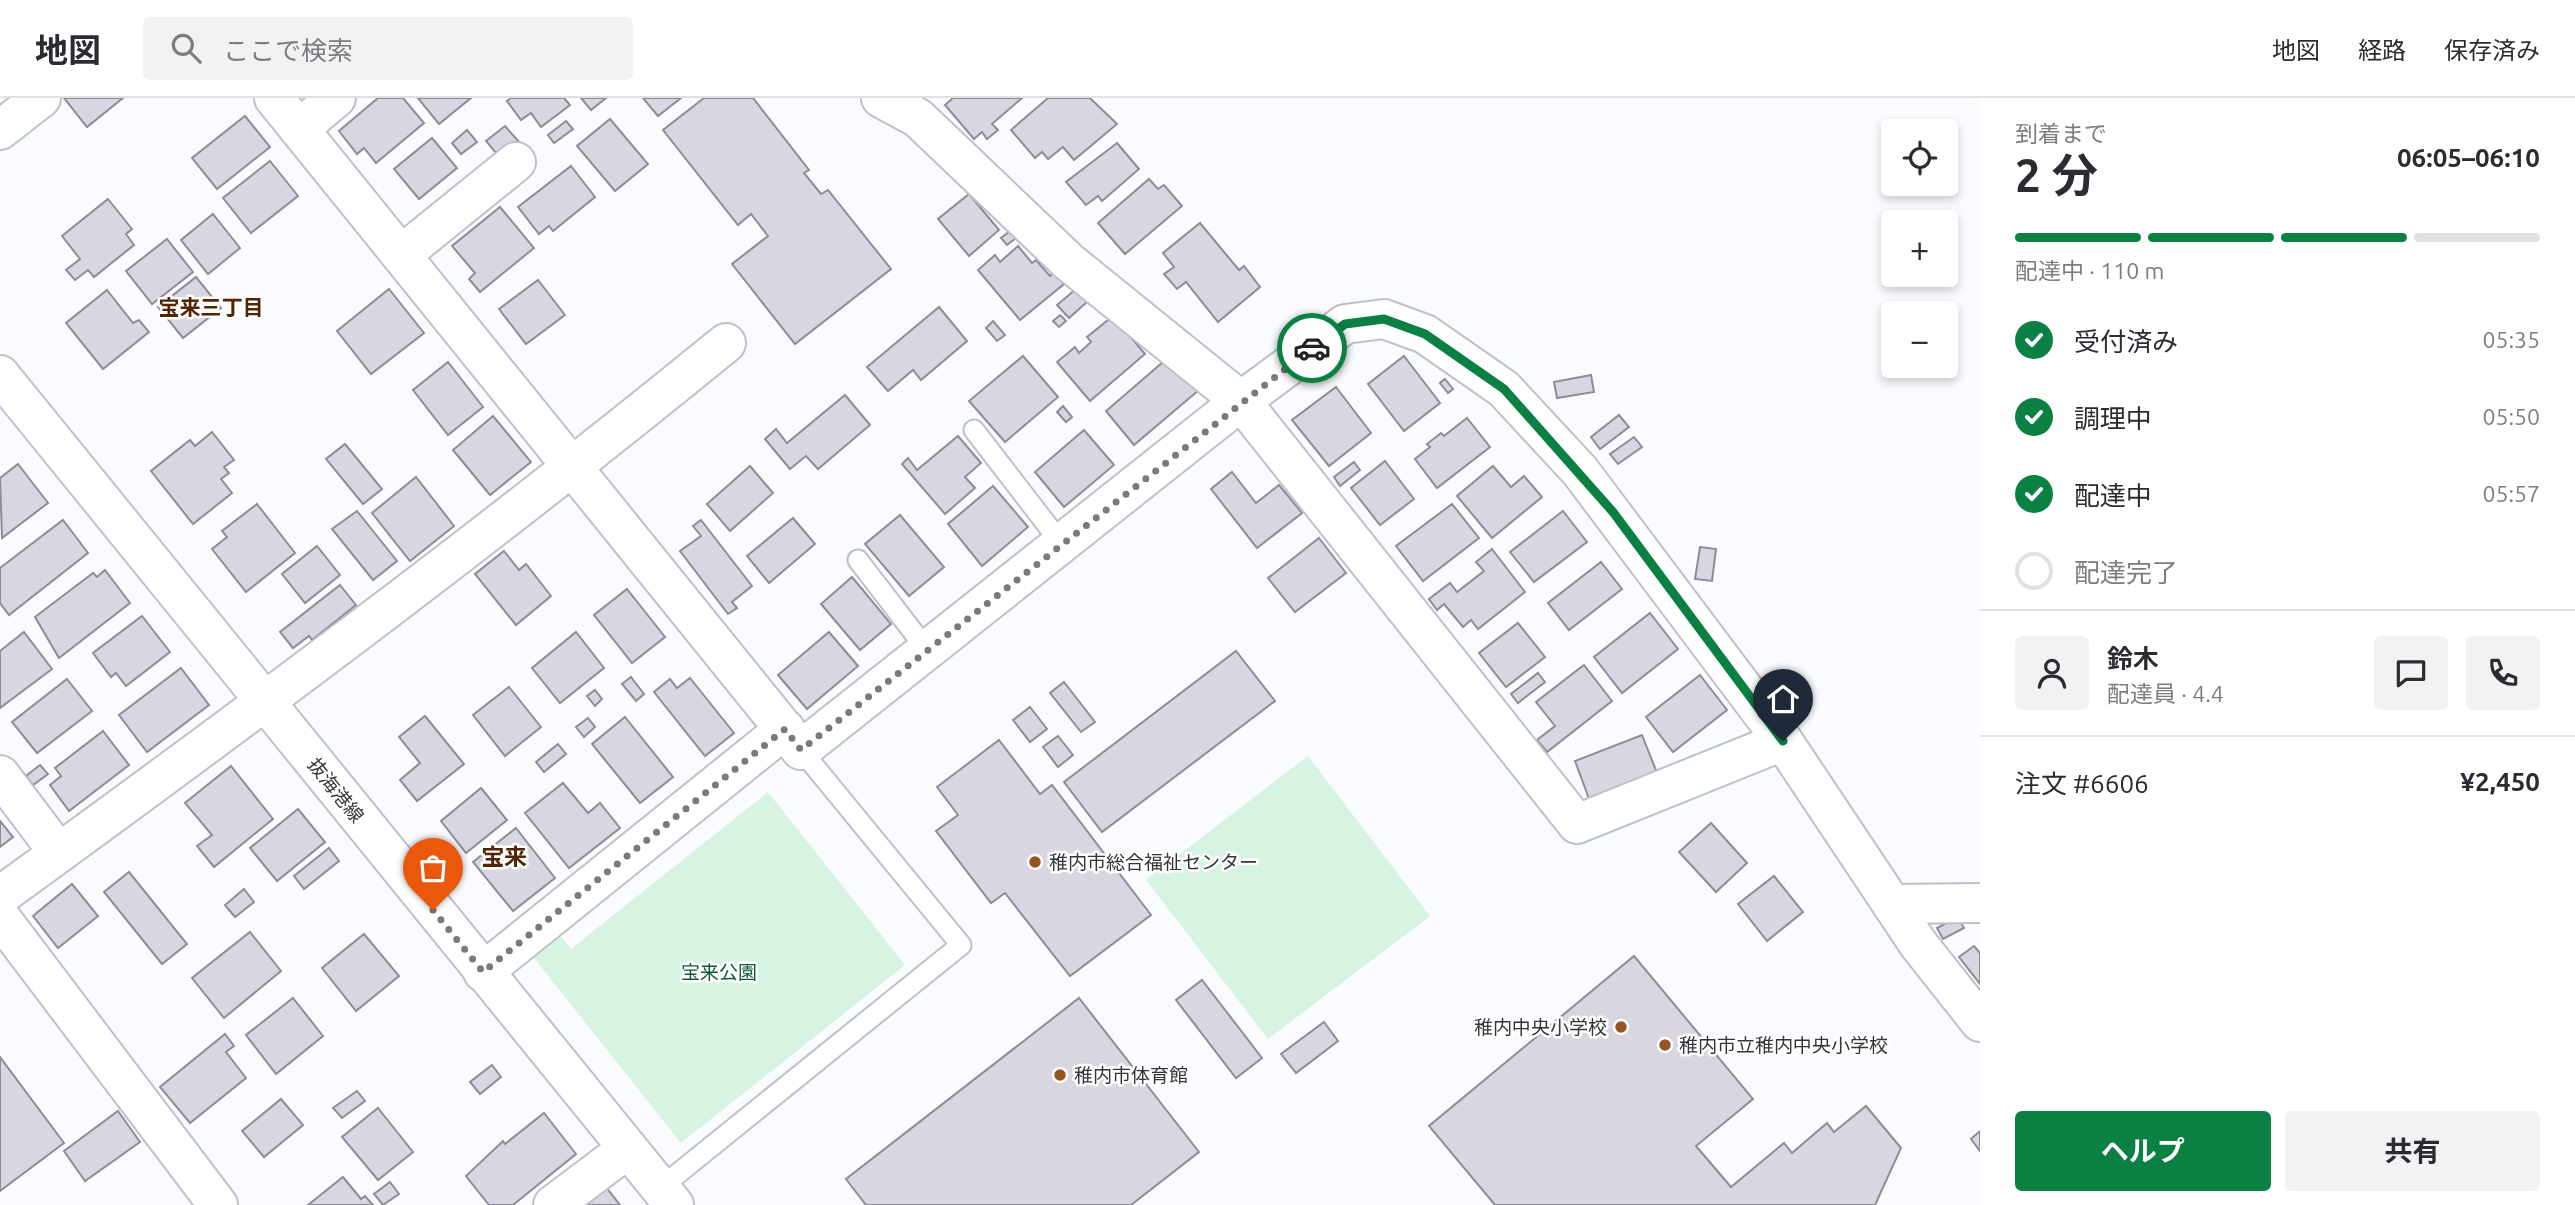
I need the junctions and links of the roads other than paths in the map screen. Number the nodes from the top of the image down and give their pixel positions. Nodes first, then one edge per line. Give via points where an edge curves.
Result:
1 (41, 98) edge
2 (274, 98) edge
3 (336, 98) edge
4 (881, 98) edge
5 (299, 129) junction
6 (0, 130) edge
7 (516, 162) dead end
8 (401, 255) junction
9 (726, 343) dead end
10 (0, 375) edge
11 (1241, 401) junction
12 (974, 430) dead end
13 (573, 468) junction
14 (1061, 543) junction
15 (858, 560) dead end
16 (928, 650) junction
17 (266, 703) junction
18 (793, 739) junction
19 (1783, 741) junction
20 (0, 775) edge
21 (59, 853) junction
22 (0, 896) edge
23 (1892, 904) junction
24 (1980, 904) edge
25 (0, 917) edge
26 (483, 972) junction
27 (1980, 1022) edge
28 (626, 1150) junction
29 (667, 1197) edge
30 (218, 1205) edge
31 (553, 1205) edge

1 - 6 street
2 - 5 street
3 - 5 street
4 - 11 street via 918,118 1069,262
5 - 8 street
7 - 8 street
8 - 13 street
9 - 13 street
10 - 17 street, 抜海港線
11 - 14 street
11 - 19 street via 1345,324 1384,319 1425,334 1504,389 1580,471
11 - 19 street via 1577,824
12 - 14 lane
13 - 17 street
13 - 18 street
14 - 16 street
15 - 16 lane
16 - 18 street
17 - 21 street
17 - 26 street, 抜海港線
18 - 26 street
18 - 29 lane via 961,945
19 - 23 street
20 - 21 street
21 - 22 street
23 - 24 street
23 - 27 street
25 - 30 street
26 - 28 street, 抜海港線
28 - 29 street, 抜海港線
28 - 31 street

